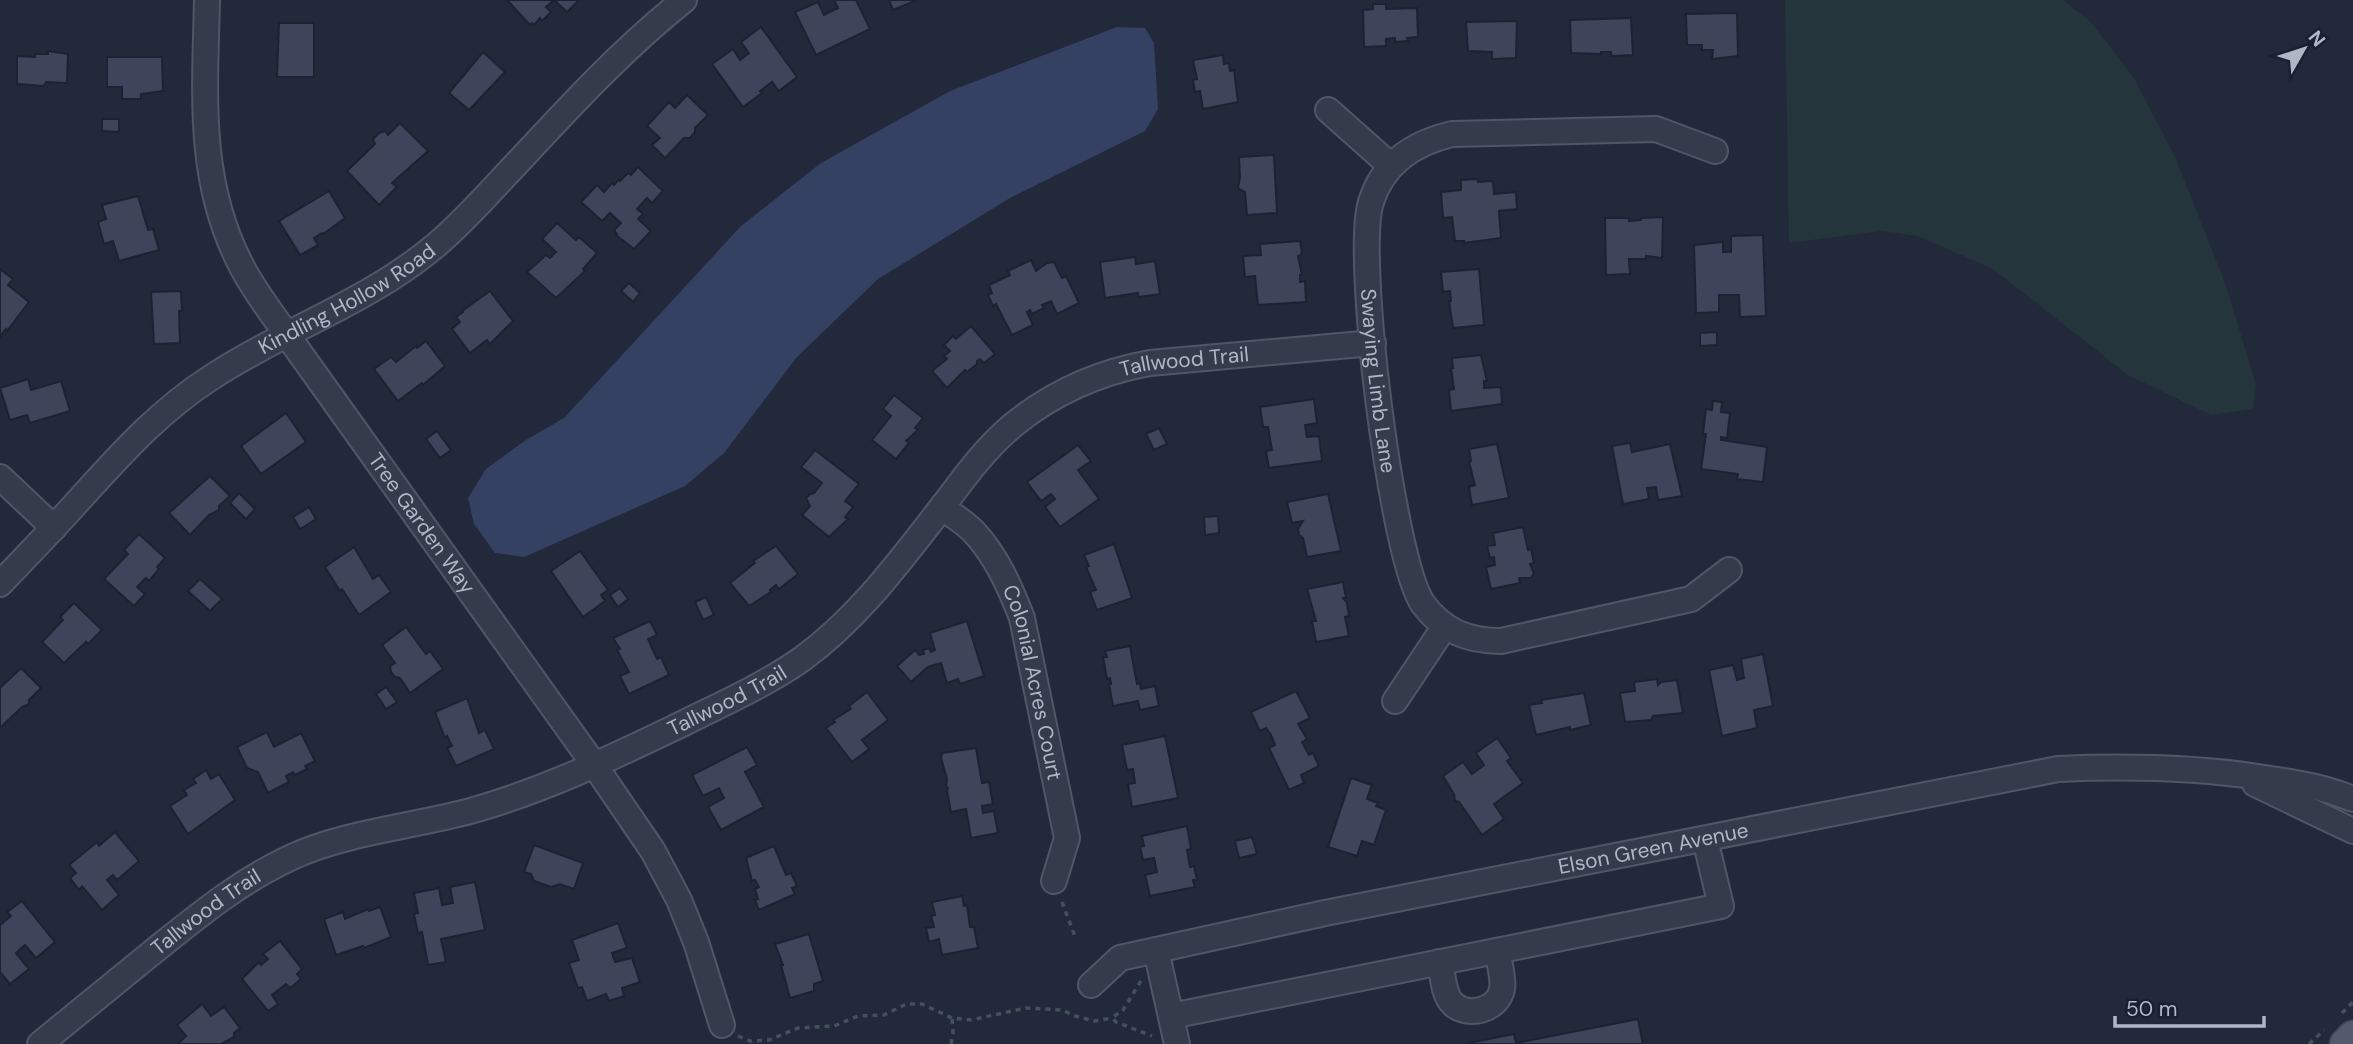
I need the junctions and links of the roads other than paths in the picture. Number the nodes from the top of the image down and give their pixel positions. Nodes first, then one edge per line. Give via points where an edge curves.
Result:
1 (207, 0) edge
2 (684, 0) edge
3 (1328, 110) dead end
4 (1715, 151) dead end
5 (1391, 166) junction
6 (287, 335) junction
7 (1373, 342) junction
8 (0, 477) edge
9 (942, 507) junction
10 (54, 528) junction
11 (1729, 570) dead end
12 (0, 584) edge
13 (1445, 626) junction
14 (1395, 701) dead end
15 (595, 766) junction
16 (2228, 773) junction
17 (2353, 799) edge
18 (2353, 831) edge
19 (1704, 839) junction
20 (1054, 881) road end
21 (1157, 950) junction
22 (1497, 951) junction
23 (1440, 962) junction
24 (1091, 985) dead end
25 (1171, 1016) junction
26 (722, 1025) road end
27 (2353, 1036) edge
28 (1169, 1042) edge
29 (40, 1044) edge
30 (2345, 1044) edge

1 - 6 street, Tree Garden Way via 205,124 216,200 240,265
2 - 6 street, Kindling Hollow Road via 612,62 436,245 359,299
3 - 5 street
4 - 5 street, Swaying Limb Lane via 1656,129 1452,134 1412,148
5 - 7 street, Swaying Limb Lane via 1377,185 1366,233
6 - 10 street, Kindling Hollow Road via 210,377 171,406
6 - 15 street, Tree Garden Way
7 - 9 street, Tallwood Trail via 1150,363 1096,377 1039,406 1011,427
7 - 13 street, Swaying Limb Lane via 1386,458 1408,573 1424,606
8 - 10 street
9 - 15 street, Tallwood Trail via 869,600 802,659 764,684
9 - 20 street, Colonial Acres Court via 972,530 993,557 1022,618 1067,838
10 - 12 street, Kindling Hollow Road
11 - 13 street, Swaying Limb Lane via 1691,599 1501,641 1467,638
13 - 14 street
15 - 26 street, Tree Garden Way via 653,851 679,901
15 - 29 street, Tallwood Trail via 471,811 326,845 253,876 220,897
16 - 17 street, Elson Green Avenue via 2311,784
16 - 18 street, Elson Green Avenue
16 - 19 street, Elson Green Avenue via 2139,766 2058,769
19 - 21 street, Elson Green Avenue
19 - 22 street via 1721,905
21 - 24 street, Elson Green Avenue via 1120,958
21 - 25 street
22 - 23 street
22 - 23 street via 1503,986 1496,1001 1478,1011 1469,1012 1451,1003
23 - 25 street
25 - 28 street
27 - 30 main road

